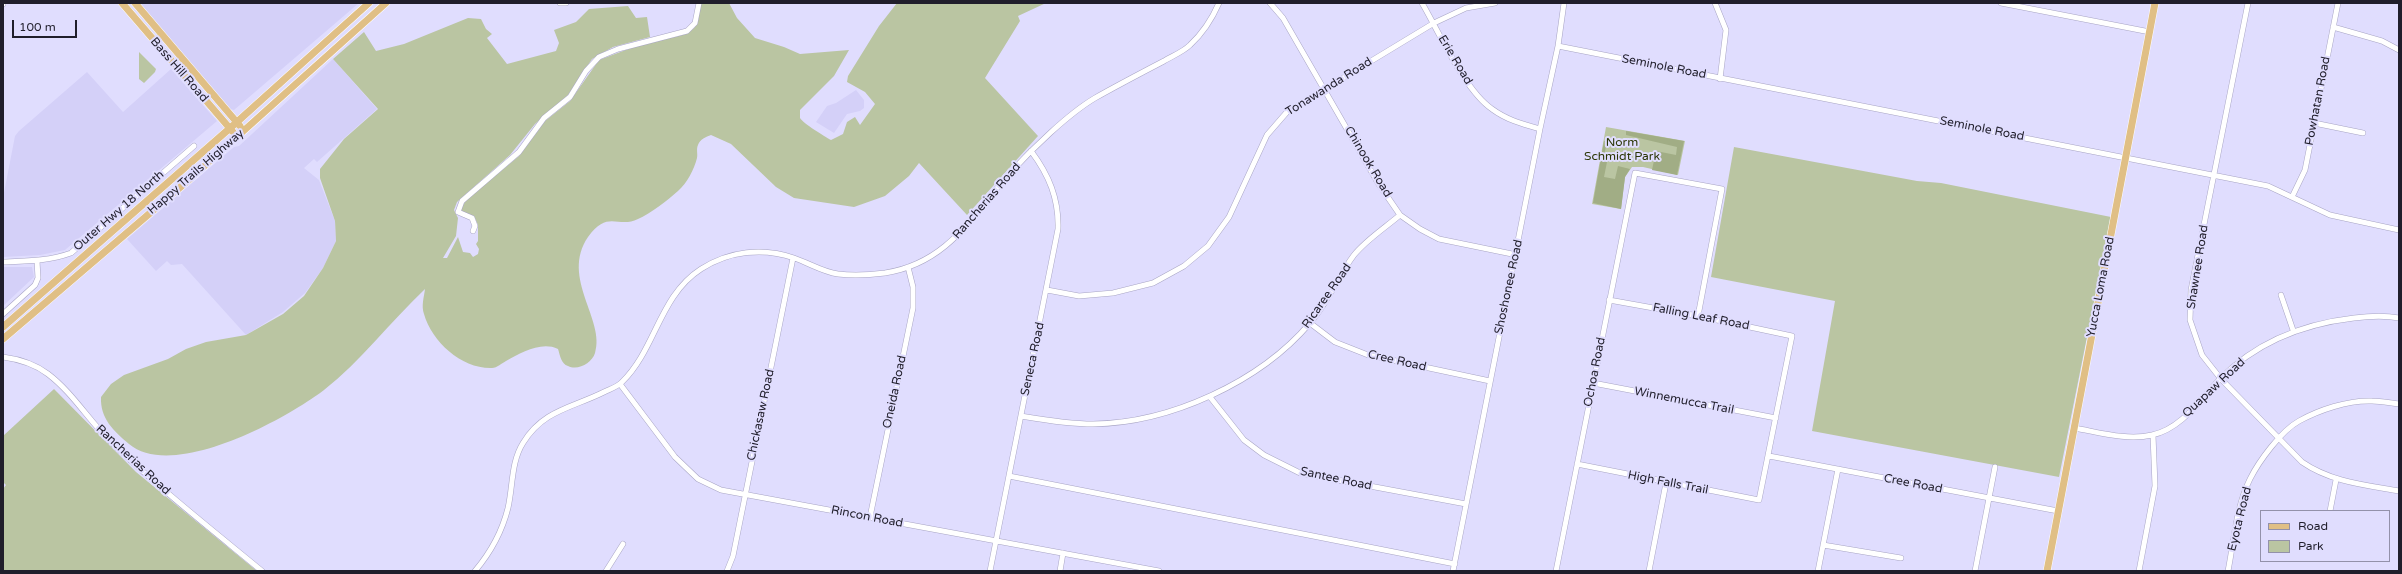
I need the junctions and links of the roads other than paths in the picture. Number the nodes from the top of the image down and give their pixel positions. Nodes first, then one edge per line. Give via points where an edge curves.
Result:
1 (122, 3) edge
2 (134, 3) edge
3 (369, 3) edge
4 (386, 3) edge
5 (560, 3) edge
6 (566, 3) edge
7 (699, 3) edge
8 (1219, 3) edge
9 (1270, 3) edge
10 (1422, 3) edge
11 (1496, 3) edge
12 (1564, 3) edge
13 (1715, 3) edge
14 (2001, 3) edge
15 (2155, 3) edge
16 (2248, 3) edge
17 (2338, 3) edge
18 (1434, 23) junction
19 (2333, 27) junction
20 (2150, 32) junction
21 (1558, 46) junction
22 (2399, 50) edge
23 (1720, 79) junction
24 (1325, 88) junction
25 (237, 122) junction
26 (2314, 123) junction
27 (230, 128) junction
28 (1540, 129) junction
29 (244, 131) junction
30 (2363, 133) dead end
31 (237, 137) junction
32 (194, 146) dead end
33 (1031, 151) junction
34 (2126, 157) junction
35 (2214, 175) junction
36 (2292, 197) junction
37 (1400, 215) junction
38 (2399, 230) edge
39 (473, 231) dead end
40 (1516, 254) junction
41 (793, 258) junction
42 (37, 261) junction
43 (3, 262) edge
44 (908, 267) junction
45 (1047, 290) junction
46 (2281, 295) dead end
47 (1609, 300) junction
48 (3, 314) edge
49 (1698, 316) junction
50 (2399, 318) edge
51 (1310, 323) junction
52 (3, 327) edge
53 (2293, 330) junction
54 (3, 339) edge
55 (4, 358) edge
56 (2221, 379) junction
57 (1490, 381) junction
58 (1593, 383) junction
59 (620, 384) junction
60 (1210, 397) junction
61 (2399, 404) edge
62 (1021, 416) junction
63 (1776, 418) junction
64 (2074, 428) junction
65 (2153, 435) junction
66 (2280, 439) junction
67 (1769, 456) junction
68 (1577, 464) junction
69 (1995, 467) dead end
70 (1838, 469) junction
71 (1009, 476) junction
72 (2336, 480) junction
73 (1666, 483) junction
74 (2399, 491) edge
75 (745, 494) junction
76 (1989, 498) junction
77 (1466, 504) junction
78 (2330, 510) edge
79 (2058, 511) junction
80 (870, 517) junction
81 (996, 540) junction
82 (623, 544) dead end
83 (1823, 545) junction
84 (1063, 553) junction
85 (1901, 558) dead end
86 (1455, 564) junction
87 (262, 571) edge
88 (475, 571) edge
89 (606, 571) edge
90 (727, 571) edge
91 (990, 571) edge
92 (1060, 571) edge
93 (1159, 571) edge
94 (1454, 571) edge
95 (1556, 571) edge
96 (1649, 571) edge
97 (1818, 571) edge
98 (1975, 571) edge
99 (2047, 571) edge
100 (2139, 571) edge
101 (2228, 571) edge

1 - 27 main road, Bass Hill Road
2 - 25 main road, Bass Hill Road
3 - 25 main road, Happy Trails Highway
4 - 29 main road, Happy Trails Highway
5 - 6 street
7 - 39 street via 694,23 687,31 618,50 599,57 593,63 570,96 544,118 519,152 462,201 458,212 472,218 475,226
8 - 33 street, Rancherias Road via 1212,20 1188,47 1092,99
9 - 24 street, Chinook Road via 1283,18
10 - 18 street, Erie Road
11 - 18 street, Tonawanda Road via 1466,8
12 - 21 street, Shoshonee Road
13 - 23 street via 1726,30
14 - 20 street
15 - 20 main road, Yucca Loma Road
16 - 35 street, Shawnee Road
17 - 19 street, Powhatan Road
18 - 24 street, Tonawanda Road
18 - 28 street, Erie Road via 1470,86 1491,109 1515,123
19 - 22 street via 2375,38
19 - 26 street, Powhatan Road
20 - 34 main road, Yucca Loma Road
21 - 23 street, Seminole Road
21 - 28 street, Shoshonee Road
23 - 34 street, Seminole Road
24 - 37 street, Chinook Road via 1378,183
24 - 45 street, Tonawanda Road via 1287,112 1267,135 1229,218 1208,246 1184,266 1153,283 1113,293 1079,296
25 - 27 main road, Happy Trails Highway
25 - 29 main road, Bass Hill Road
26 - 30 street
26 - 36 street, Powhatan Road via 2305,170
27 - 31 main road, Bass Hill Road
27 - 52 main road, Happy Trails Highway
28 - 40 street, Shoshonee Road
29 - 31 main road, Happy Trails Highway
31 - 54 main road, Happy Trails Highway
32 - 42 street, Outer Hwy 18 North via 71,253
33 - 44 street, Rancherias Road via 953,241 928,259
33 - 45 street, Seneca Road via 1052,186 1058,210 1058,229
34 - 35 street, Seminole Road
34 - 64 main road, Yucca Loma Road
35 - 36 street, Seminole Road via 2268,186
35 - 56 street, Shawnee Road via 2192,290 2190,320 2202,355
36 - 38 street, Seminole Road via 2330,215
37 - 40 street, Chinook Road via 1440,239
37 - 51 street, Ricaree Road via 1355,254
40 - 57 street, Shoshonee Road
41 - 44 street, Rancherias Road via 837,274 885,273
41 - 59 street, Rancherias Road via 770,252 741,253 719,258 698,270 678,288 665,309 642,359
41 - 75 street, Chickasaw Road
42 - 43 street, Outer Hwy 18 North
42 - 48 street via 38,278 35,285
44 - 80 street, Oneida Road via 913,287 913,308
45 - 62 street, Seneca Road
46 - 53 street
47 - 49 street, Falling Leaf Road
47 - 49 street, Ochoa Road via 1635,173 1722,189
47 - 58 street, Ochoa Road
49 - 63 street, Falling Leaf Road via 1792,336
50 - 53 street, Quapaw Road via 2384,315 2338,320
51 - 57 street, Cree Road via 1335,342 1368,355
51 - 60 street, Ricaree Road via 1278,353 1250,374
53 - 56 street, Quapaw Road via 2256,349
55 - 87 street, Rancherias Road via 28,363 47,373 60,384 107,439 149,478
56 - 65 street, Quapaw Road via 2178,423
56 - 66 street, Shawnee Road
57 - 77 street, Shoshonee Road
58 - 63 street, Winnemucca Trail
58 - 68 street, Ochoa Road
59 - 75 street, Rincon Road via 675,457 698,479 721,490
59 - 88 street, Rancherias Road via 589,400 558,409 536,425 522,444 516,460 508,508 497,541
60 - 62 street, Ricaree Road via 1146,418 1094,424 1054,422
60 - 77 street, Santee Road via 1244,440 1264,455 1300,473
61 - 66 street, Eyota Road via 2371,401 2335,407 2298,422
62 - 71 street, Seneca Road
63 - 67 street
64 - 65 street, Quapaw Road via 2119,435
64 - 79 main road, Yucca Loma Road
65 - 100 street via 2155,486
66 - 72 street, Shawnee Road via 2302,462 2318,473
66 - 101 street, Eyota Road via 2265,455 2250,480 2240,510
67 - 70 street, Cree Road
67 - 73 street, High Falls Trail via 1759,500
68 - 73 street, High Falls Trail
68 - 95 street, Ochoa Road
69 - 76 street
70 - 76 street, Cree Road
70 - 83 street
71 - 81 street, Seneca Road
71 - 86 street
72 - 74 street, Shawnee Road
72 - 78 street
73 - 96 street
75 - 80 street, Rincon Road
75 - 90 street, Chickasaw Road via 733,556
76 - 79 street, Cree Road
76 - 98 street
77 - 86 street, Shoshonee Road
79 - 99 main road, Yucca Loma Road
80 - 81 street, Rincon Road
81 - 84 street, Rincon Road
81 - 91 street, Seneca Road
82 - 89 street
83 - 85 street
83 - 97 street
84 - 92 street
84 - 93 street, Rincon Road
86 - 94 street, Shoshonee Road

